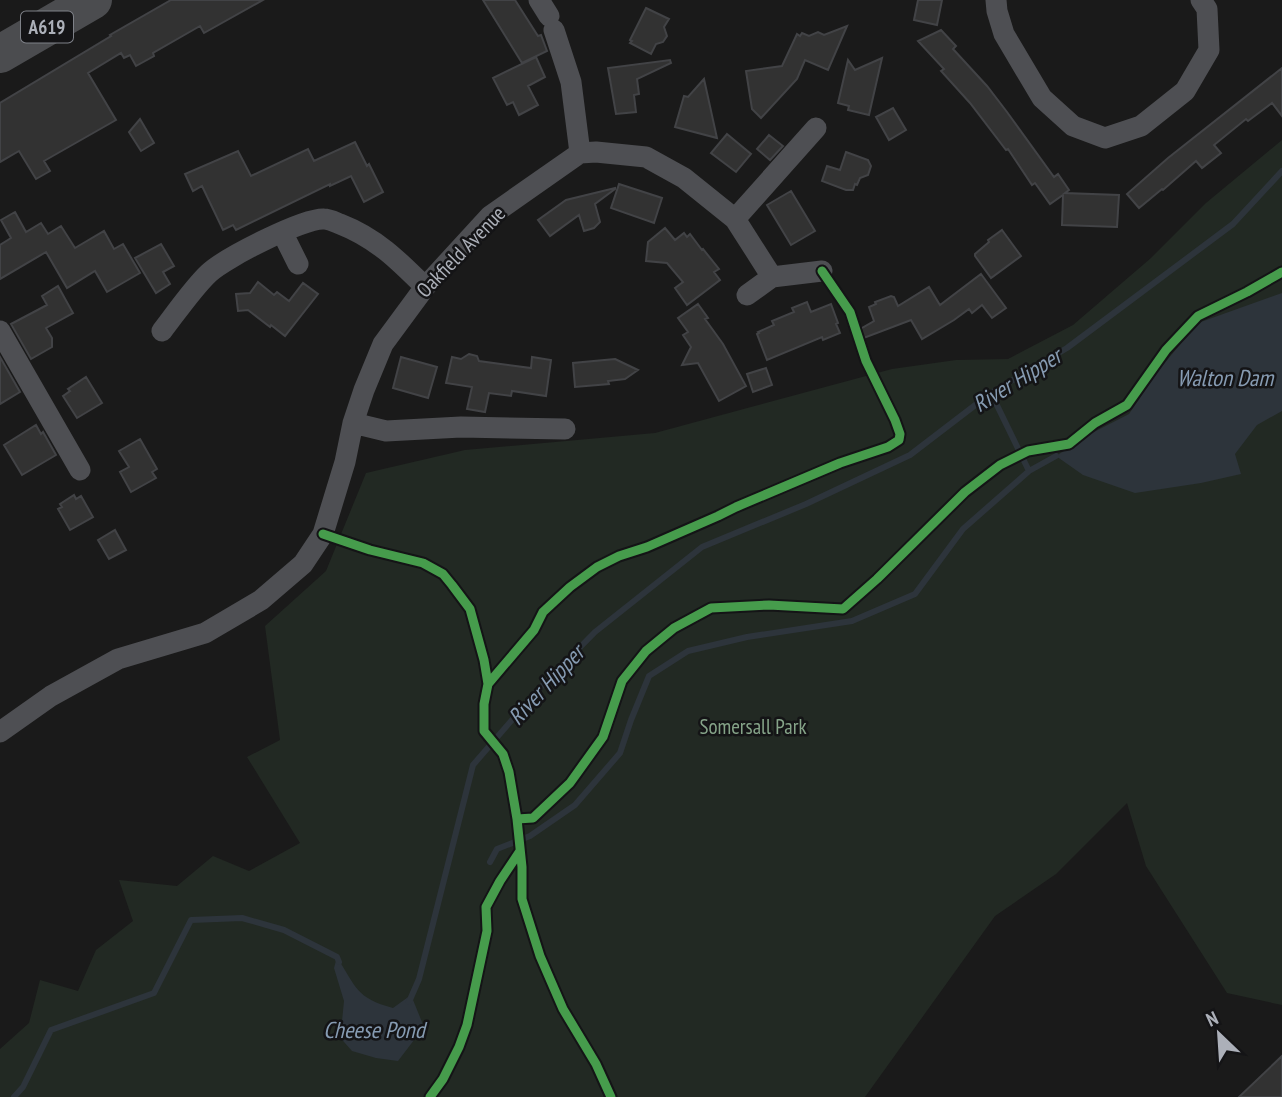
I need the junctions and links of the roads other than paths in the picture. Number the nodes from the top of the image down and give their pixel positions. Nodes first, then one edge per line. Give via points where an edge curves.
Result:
1 (93, 0) edge
2 (996, 0) edge
3 (1201, 0) edge
4 (547, 15) edge
5 (0, 54) edge
6 (816, 128) dead end
7 (580, 153) junction
8 (736, 219) junction
9 (282, 232) junction
10 (298, 264) dead end
11 (822, 271) dead end
12 (772, 277) junction
13 (425, 287) junction
14 (747, 295) dead end
15 (0, 331) edge
16 (162, 331) dead end
17 (353, 423) junction
18 (565, 429) dead end
19 (80, 470) dead end
20 (0, 732) edge

1 - 5 highway, A619
2 - 3 street via 1004,34 1042,98 1073,126 1105,138 1141,125 1185,91 1209,50 1207,9
4 - 7 street via 571,82
6 - 8 street
7 - 8 street via 646,157 684,178
7 - 13 street, Oakfield Avenue via 490,216
8 - 12 street
9 - 10 street
9 - 13 street via 326,219 346,226 395,257
9 - 16 street via 209,273
11 - 12 street
12 - 14 street
13 - 17 street, Oakfield Avenue via 383,344
15 - 19 street
17 - 18 street via 386,430
17 - 20 street, Oakfield Avenue via 323,534 303,564 261,600 205,633 118,659 51,696

